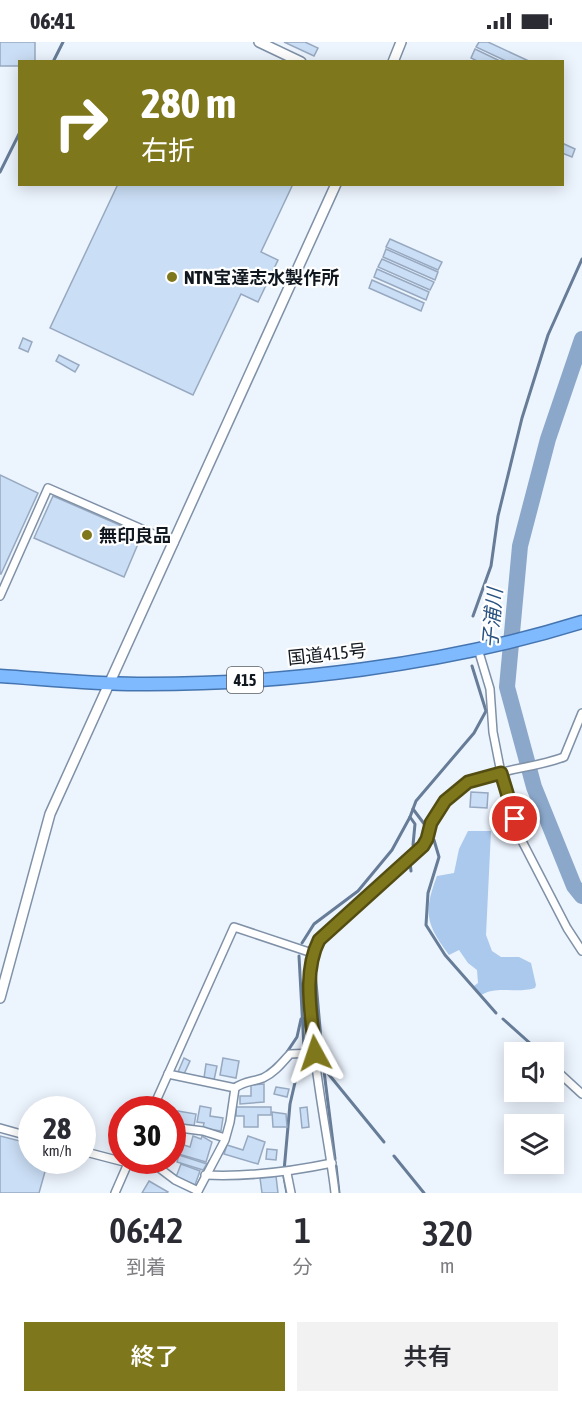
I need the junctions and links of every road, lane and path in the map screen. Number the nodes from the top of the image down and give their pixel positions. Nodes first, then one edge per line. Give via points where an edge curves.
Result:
1 (259, 42) edge
2 (401, 42) edge
3 (297, 60) edge
4 (394, 60) edge
5 (335, 186) edge
6 (174, 543) junction
7 (0, 596) edge
8 (582, 622) edge
9 (483, 648) junction
10 (0, 676) edge
11 (111, 683) junction
12 (582, 713) edge
13 (503, 773) junction
14 (582, 951) edge
15 (312, 953) junction
16 (0, 998) edge
17 (315, 1053) junction
18 (168, 1074) junction
19 (564, 1077) edge
20 (235, 1088) junction
21 (582, 1094) edge
22 (158, 1096) edge
23 (0, 1128) edge
24 (186, 1129) edge
25 (18, 1133) edge
26 (225, 1138) junction
27 (332, 1163) junction
28 (287, 1173) junction
29 (124, 1174) edge
30 (167, 1174) edge
31 (205, 1175) junction
32 (197, 1192) edge
33 (115, 1193) edge
34 (291, 1193) edge
35 (335, 1193) edge

1 - 3 street
2 - 4 street
5 - 6 street
6 - 7 street via 48,488
6 - 11 street
8 - 9 highway, 国道415号 / 415
9 - 11 highway, 国道415号 / 415 via 382,666 264,679
9 - 13 street via 493,732
10 - 11 highway, 国道415号 / 415
11 - 16 street via 50,814
12 - 13 street via 567,755
13 - 14 street via 522,841
13 - 15 street via 468,782 445,801 423,846 336,923
15 - 17 street via 309,978
15 - 18 street via 234,927
17 - 20 street via 290,1054 263,1078 242,1082
17 - 27 street
18 - 20 street
18 - 22 street
19 - 21 street
20 - 26 street
23 - 25 street
24 - 26 street
26 - 31 street
27 - 28 street
27 - 35 street
28 - 31 street
28 - 34 street
29 - 33 street
30 - 32 street
31 - 32 street

